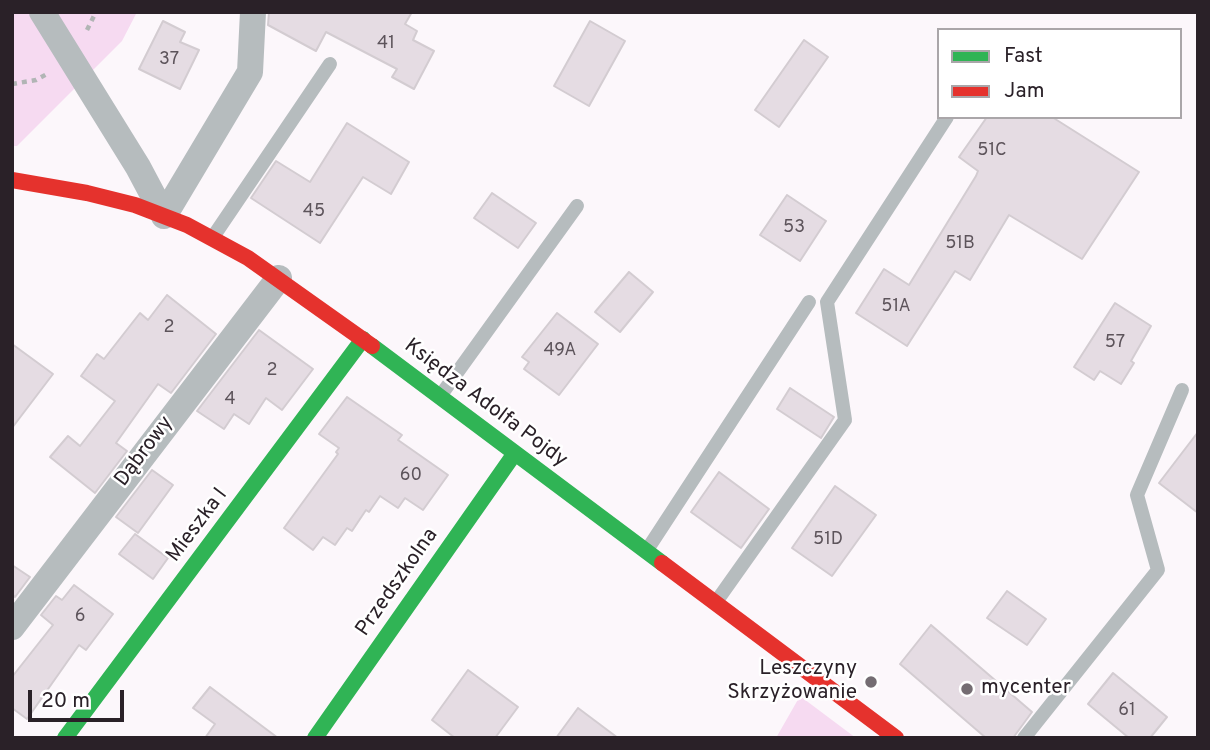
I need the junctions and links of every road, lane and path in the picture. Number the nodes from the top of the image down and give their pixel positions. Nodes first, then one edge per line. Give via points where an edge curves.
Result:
1 (42, 12) edge
2 (253, 12) edge
3 (330, 64) dead end
4 (946, 119) edge
5 (12, 180) edge
6 (576, 206) dead end
7 (164, 216) junction
8 (212, 238) junction
9 (279, 278) junction
10 (809, 302) dead end
11 (363, 339) junction
12 (1182, 390) dead end
13 (440, 396) junction
14 (515, 453) junction
15 (646, 551) junction
16 (715, 603) junction
17 (12, 627) edge
18 (65, 738) edge
19 (315, 738) edge
20 (896, 738) edge
21 (1024, 738) edge

1 - 7 street
2 - 7 street via 250,72
3 - 8 lane
4 - 16 lane via 827,302 845,420
5 - 7 street, Księdza Adolfa Pojdy via 87,192
6 - 13 lane
7 - 8 street, Księdza Adolfa Pojdy
8 - 9 street, Księdza Adolfa Pojdy
9 - 11 street, Księdza Adolfa Pojdy
9 - 17 street, Dąbrowy
10 - 15 lane
11 - 13 street, Księdza Adolfa Pojdy
11 - 18 street, Mieszka I
12 - 21 lane via 1137,495 1158,570
13 - 14 street, Księdza Adolfa Pojdy
14 - 15 street, Księdza Adolfa Pojdy
14 - 19 street, Przedszkolna
15 - 16 street, Księdza Adolfa Pojdy
16 - 20 street, Księdza Adolfa Pojdy

